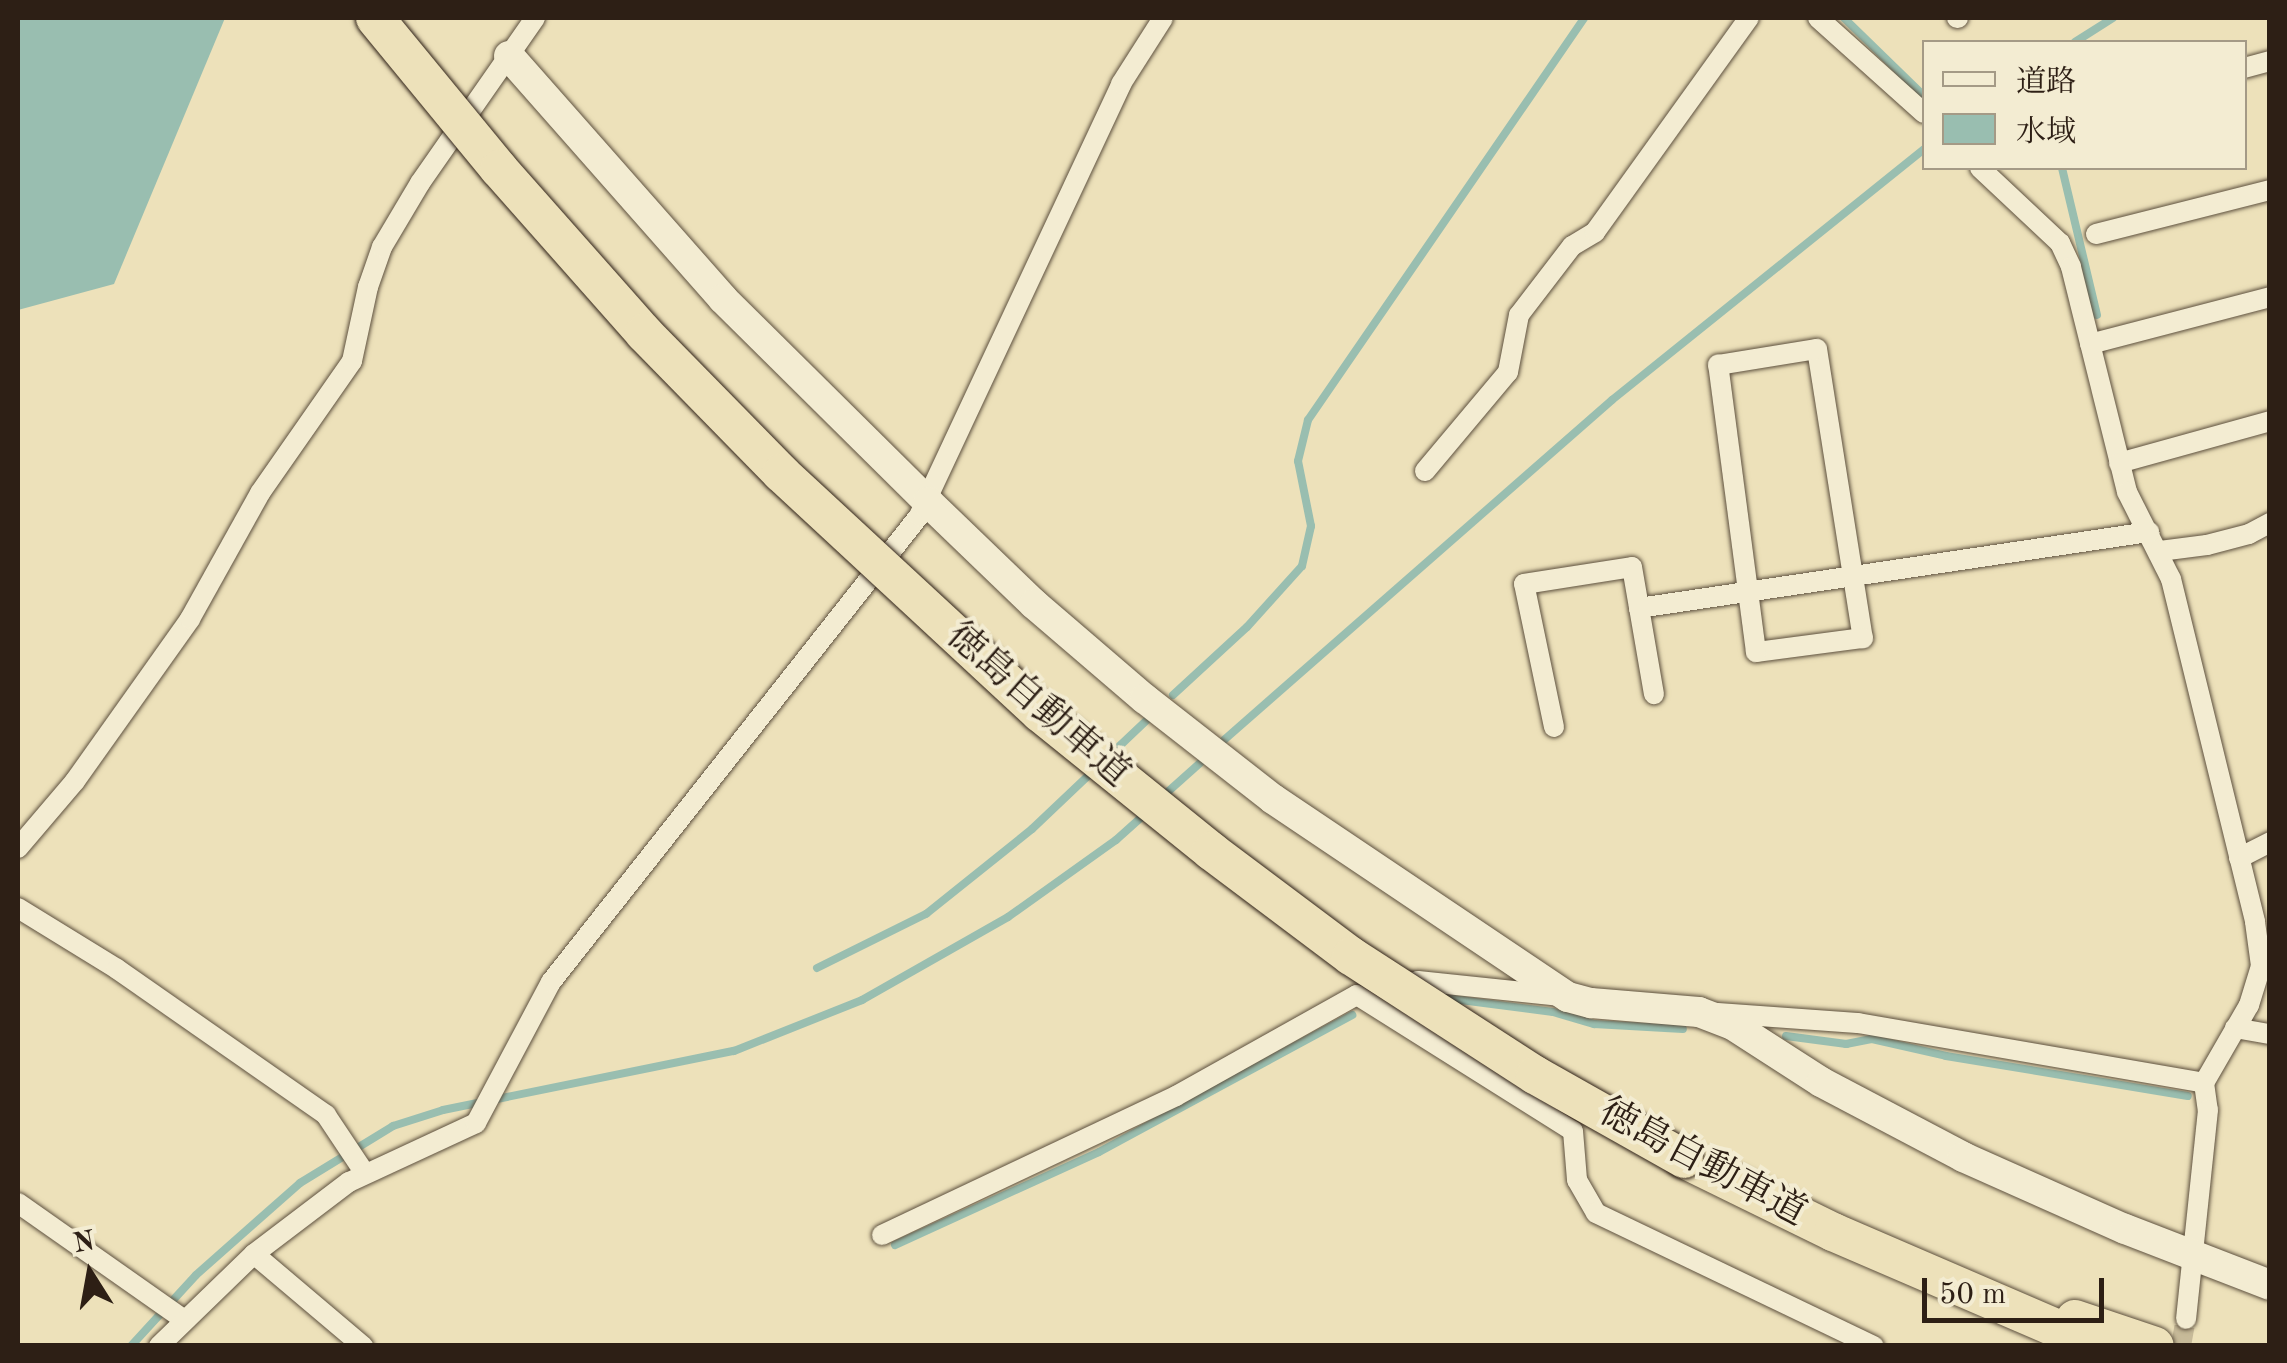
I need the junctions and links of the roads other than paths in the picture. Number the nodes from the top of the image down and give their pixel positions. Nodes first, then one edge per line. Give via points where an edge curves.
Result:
1 (374, 18) edge
2 (534, 18) edge
3 (1163, 18) edge
4 (1749, 18) edge
5 (1818, 18) edge
6 (508, 56) junction
7 (1922, 110) edge
8 (1982, 170) edge
9 (2270, 190) edge
10 (2096, 234) dead end
11 (2270, 297) edge
12 (2090, 344) junction
13 (2270, 421) edge
14 (2119, 463) junction
15 (1425, 470) dead end
16 (928, 502) junction
17 (2270, 523) edge
18 (2154, 541) junction
19 (1852, 578) junction
20 (1748, 592) junction
21 (1639, 608) junction
22 (1654, 694) dead end
23 (1554, 727) dead end
24 (2270, 842) edge
25 (18, 848) edge
26 (2240, 858) junction
27 (18, 908) edge
28 (1357, 995) junction
29 (1568, 997) junction
30 (1699, 1012) junction
31 (2235, 1028) junction
32 (2270, 1034) edge
33 (2204, 1082) junction
34 (360, 1166) junction
35 (20, 1212) edge
36 (1833, 1232) junction
37 (882, 1235) dead end
38 (254, 1254) junction
39 (2192, 1254) junction
40 (2270, 1285) edge
41 (183, 1319) junction
42 (2186, 1320) tunnel mouth
43 (158, 1346) edge
44 (362, 1346) edge
45 (1874, 1346) edge
46 (2098, 1346) edge
47 (2156, 1346) edge

1 - 36 highway, 徳島自動車道, bridge via 644,333 821,511 1040,713 1351,956 1535,1075
2 - 6 street
3 - 16 street via 1121,84
4 - 15 street via 1595,232 1572,246 1519,315 1508,372
5 - 7 street
6 - 16 street via 722,299
6 - 25 street via 382,248 352,361 260,493 190,620 75,781
8 - 12 street via 2060,243
9 - 10 street
11 - 12 street
12 - 14 street
13 - 14 street
14 - 18 street
16 - 29 street via 1144,700 1273,799
16 - 34 street via 551,982 476,1123
17 - 18 street via 2207,545
18 - 19 street
18 - 26 street via 2192,657
19 - 20 street
19 - 20 street via 1863,638 1756,652
19 - 20 street via 1816,349 1718,365
20 - 21 street
21 - 22 street
21 - 23 street via 1632,568 1524,584
24 - 26 street
26 - 31 street via 2261,966
27 - 34 street via 326,1115
28 - 29 street via 1418,981
28 - 37 street via 1176,1096
28 - 45 street via 1573,1131 1577,1180 1596,1213
29 - 30 street
30 - 33 street via 1858,1023
30 - 39 street via 1962,1157
31 - 32 street
31 - 33 street
33 - 39 street via 2208,1110
34 - 38 street
35 - 41 street
36 - 46 highway, 徳島自動車道
36 - 47 highway, 徳島自動車道
38 - 41 street
38 - 44 street
39 - 40 street
39 - 42 street
41 - 43 street

